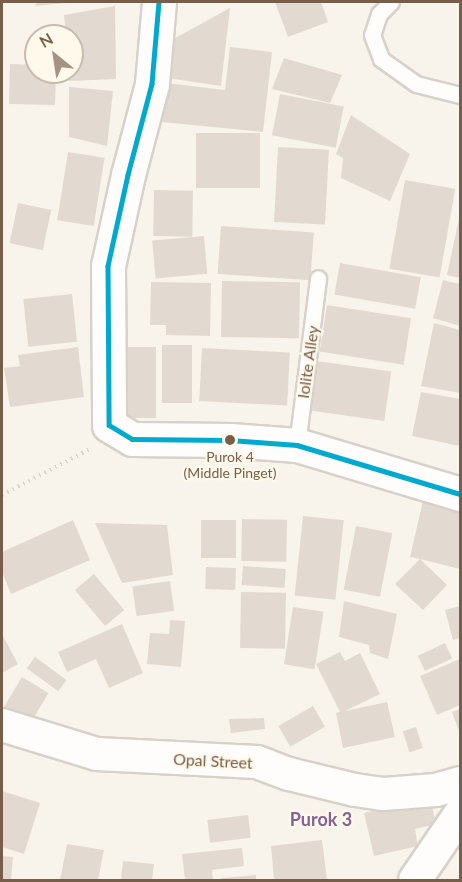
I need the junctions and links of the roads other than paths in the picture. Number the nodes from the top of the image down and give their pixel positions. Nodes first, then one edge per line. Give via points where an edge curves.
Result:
1 (159, 2) edge
2 (391, 2) edge
3 (460, 95) edge
4 (318, 278) dead end
5 (297, 446) junction
6 (460, 494) edge
7 (2, 725) edge
8 (460, 783) edge
9 (460, 814) edge
10 (415, 880) edge

1 - 5 street via 152,84 108,266 109,425 132,439 230,440
2 - 3 lane via 379,14 372,35 381,59 416,84
4 - 5 lane, Iolite Alley
5 - 6 street
7 - 8 street, Opal Street via 97,754 257,762 289,774 384,794 436,790
9 - 10 street

